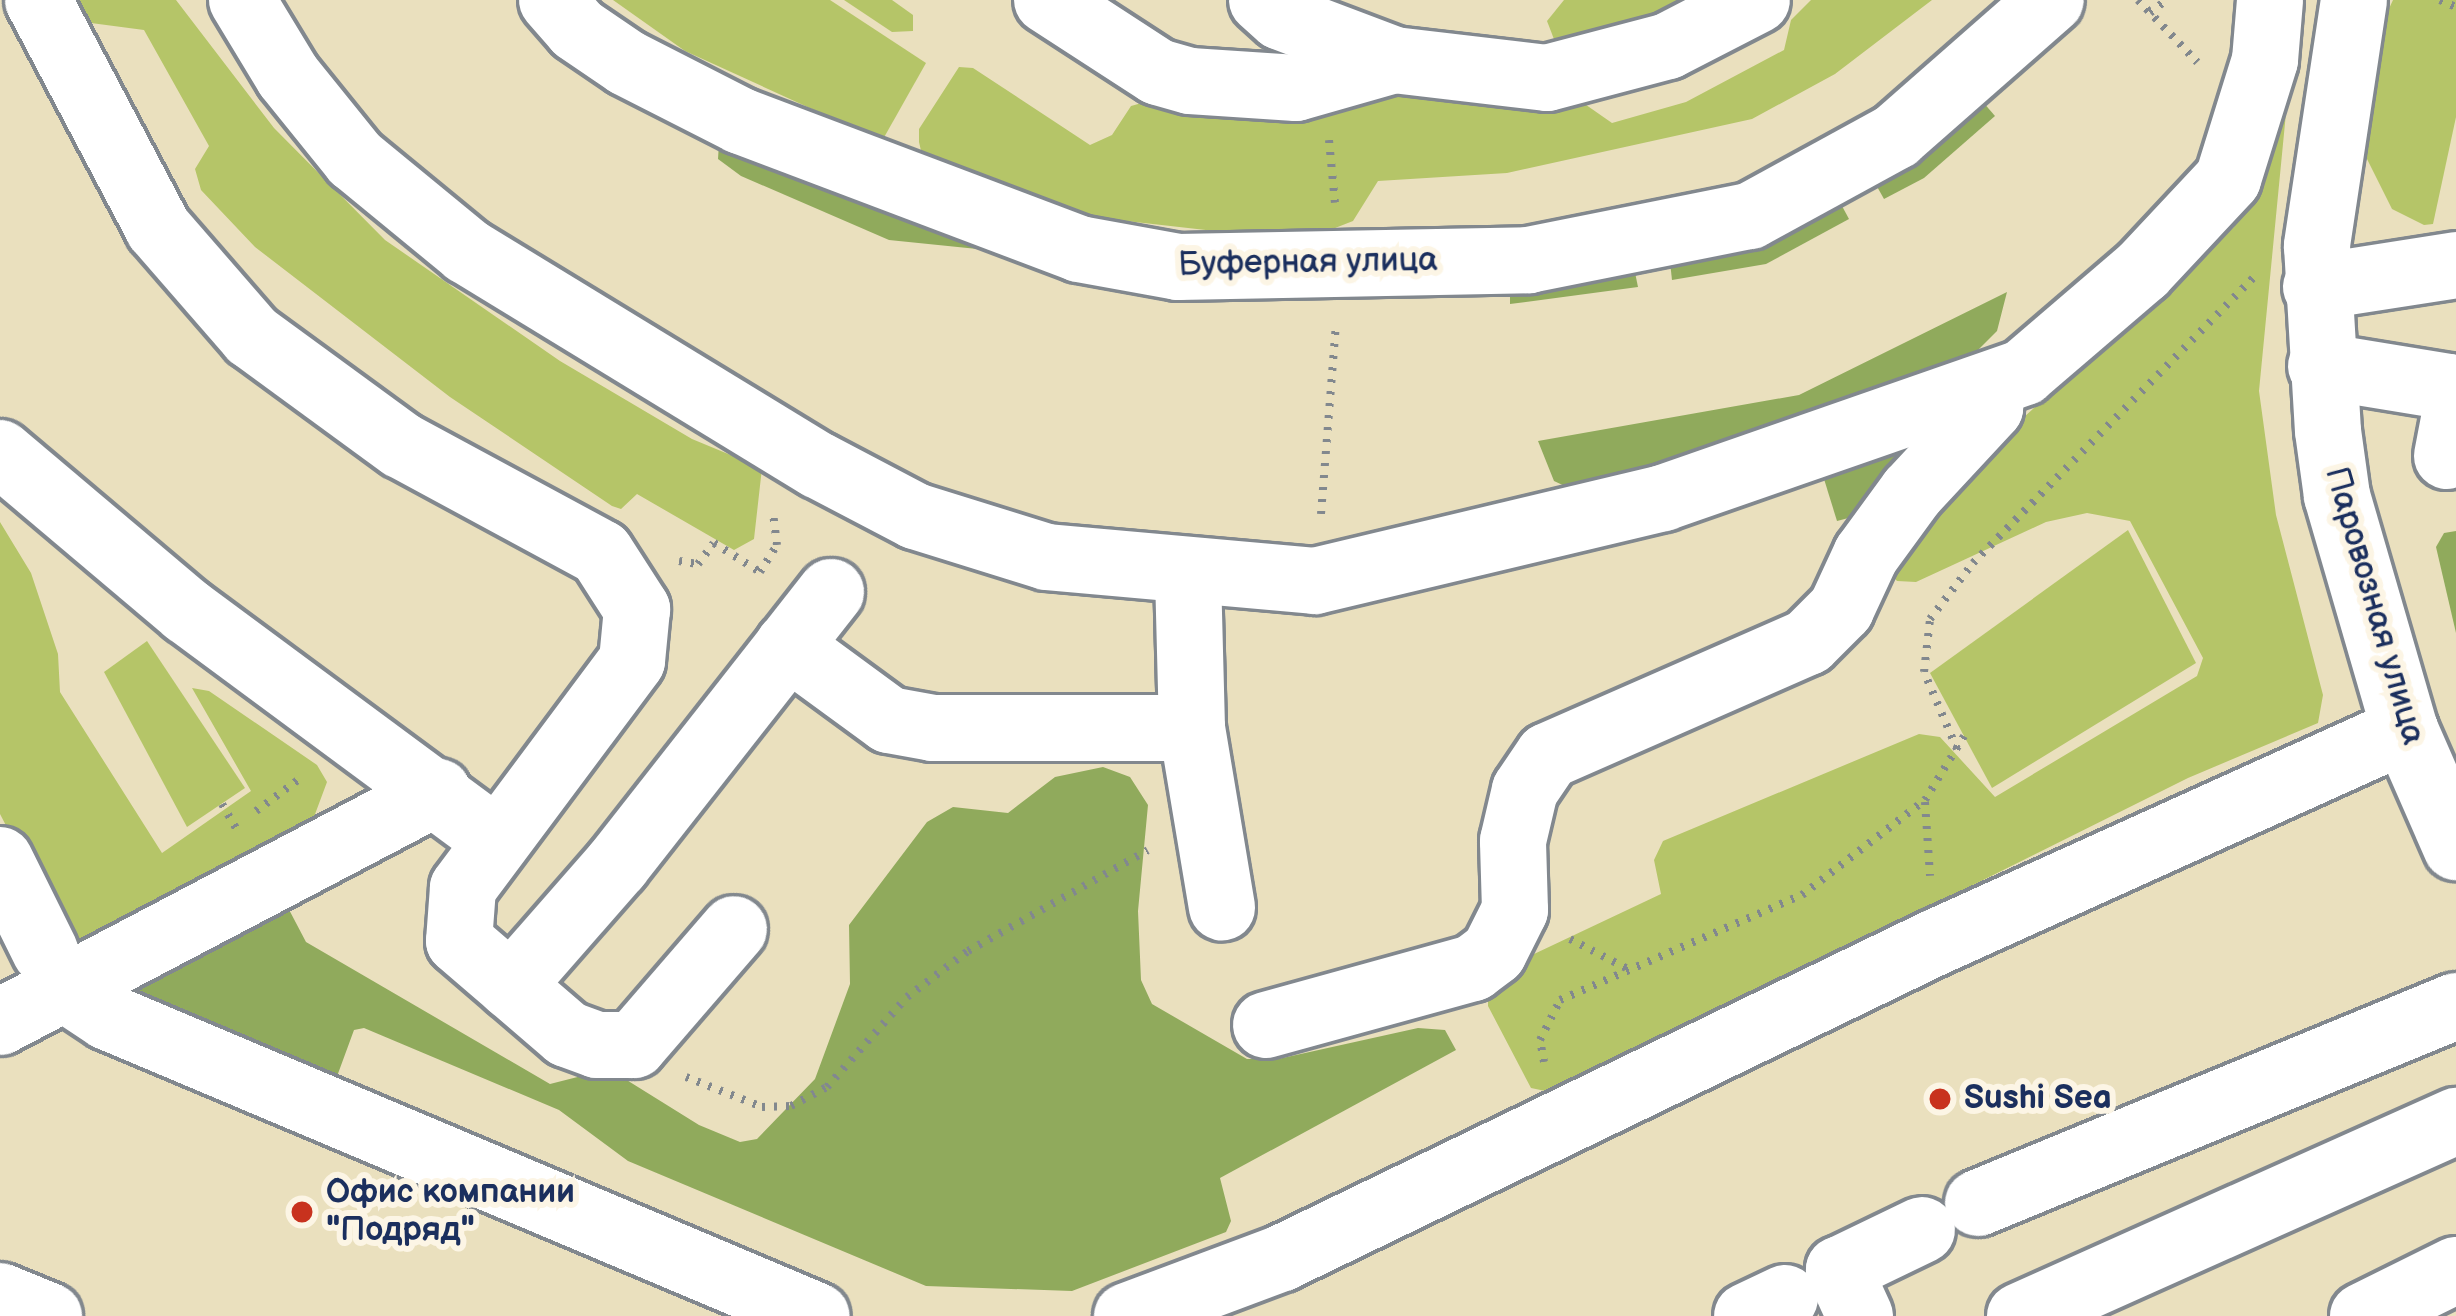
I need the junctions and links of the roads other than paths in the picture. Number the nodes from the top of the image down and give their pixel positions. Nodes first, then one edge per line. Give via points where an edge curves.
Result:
1 (38, 0) edge
2 (242, 0) edge
3 (552, 0) edge
4 (1047, 0) edge
5 (1262, 0) edge
6 (1757, 0) edge
7 (2051, 0) edge
8 (2270, 0) edge
9 (2354, 0) edge
10 (1394, 60) junction
11 (2456, 266) edge
12 (2316, 286) junction
13 (2321, 366) junction
14 (1992, 387) junction
15 (2453, 420) edge
16 (0, 453) edge
17 (1188, 575) junction
18 (831, 592) dead end
19 (788, 646) junction
20 (1192, 728) junction
21 (2404, 730) junction
22 (438, 792) junction
23 (496, 840) junction
24 (2456, 847) edge
25 (0, 860) edge
26 (1222, 908) dead end
27 (734, 929) dead end
28 (53, 968) junction
29 (511, 986) junction
30 (2456, 1006) edge
31 (0, 1022) edge
32 (1267, 1025) dead end
33 (2456, 1121) edge
34 (2456, 1270) edge
35 (0, 1296) edge
36 (49, 1316) edge
37 (817, 1316) edge
38 (1127, 1316) edge
39 (1860, 1316) edge
40 (2020, 1316) edge
41 (2363, 1316) edge

1 - 23 street via 158,228 251,336 401,445 601,553 637,609 632,661
2 - 17 street via 288,76 356,159 467,251 818,465 915,516 986,540 1047,557
3 - 7 street, Буферная улица via 627,63 741,121 1079,249 1178,267 1529,260 1750,216 1896,136
4 - 10 street via 1157,72 1190,81 1296,88
5 - 10 street via 1281,17
6 - 10 street via 1668,46 1547,78
8 - 14 street via 2256,100 2228,179 2050,354
9 - 12 street, Паровозная улица
11 - 12 street
12 - 13 street, Паровозная улица
13 - 15 street via 2449,387
13 - 21 street, Паровозная улица via 2337,496
14 - 17 street via 1663,498 1315,581
14 - 32 street via 1990,408 1912,492 1840,609 1808,642 1548,757 1525,790 1513,842 1515,910 1493,952 1473,968
16 - 22 street via 187,611
17 - 20 street
18 - 19 street
19 - 20 street via 889,719 932,728
19 - 29 street
20 - 26 street
21 - 24 street, Паровозная улица
21 - 38 street via 1934,944 1282,1258
22 - 23 street
22 - 28 street
23 - 29 street via 464,888 459,941
25 - 28 street
27 - 29 street via 634,1045 597,1046 567,1034
28 - 31 street
28 - 37 street via 108,1017
30 - 39 street via 1839,1270
33 - 40 street
34 - 41 street
35 - 36 street

